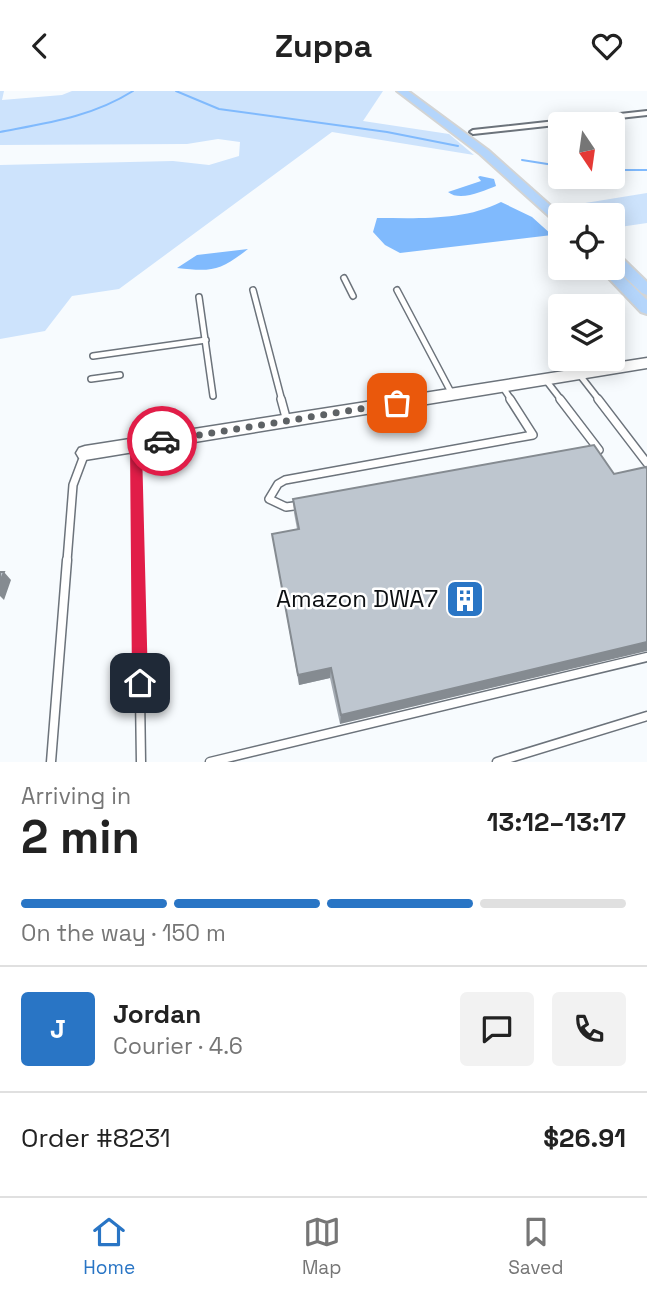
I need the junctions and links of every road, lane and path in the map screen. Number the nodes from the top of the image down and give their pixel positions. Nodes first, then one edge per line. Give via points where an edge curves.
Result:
1 (402, 91) edge
2 (414, 91) edge
3 (647, 113) edge
4 (443, 118) junction
5 (473, 132) junction
6 (556, 203) edge
7 (548, 210) edge
8 (625, 269) edge
9 (344, 278) dead end
10 (618, 280) edge
11 (253, 290) dead end
12 (397, 290) dead end
13 (647, 290) edge
14 (352, 296) dead end
15 (199, 297) dead end
16 (647, 309) edge
17 (205, 340) junction
18 (93, 356) dead end
19 (647, 363) edge
20 (579, 374) junction
21 (120, 375) dead end
22 (91, 379) dead end
23 (545, 379) junction
24 (502, 386) junction
25 (452, 394) junction
26 (213, 396) dead end
27 (287, 421) junction
28 (136, 445) junction
29 (585, 452) edge
30 (85, 453) joint
31 (647, 463) edge
32 (305, 504) edge
33 (647, 657) edge
34 (647, 716) edge
35 (51, 762) edge
36 (141, 762) edge
37 (210, 762) edge
38 (497, 762) edge

1 - 4 main road
2 - 5 main road
3 - 5 street
4 - 5 main road
4 - 7 main road
5 - 6 main road
8 - 13 main road
9 - 14 lane
10 - 16 main road
11 - 27 lane
12 - 25 lane
15 - 17 lane
17 - 18 lane
17 - 26 lane
19 - 20 street
20 - 23 street
20 - 31 lane
21 - 22 lane
23 - 24 street
23 - 29 lane via 599,450
24 - 25 street
24 - 32 lane via 533,435 285,480 269,499 286,507
25 - 27 street
27 - 28 street
28 - 30 street
28 - 36 lane
30 - 35 lane via 73,485
33 - 37 lane
34 - 38 lane

